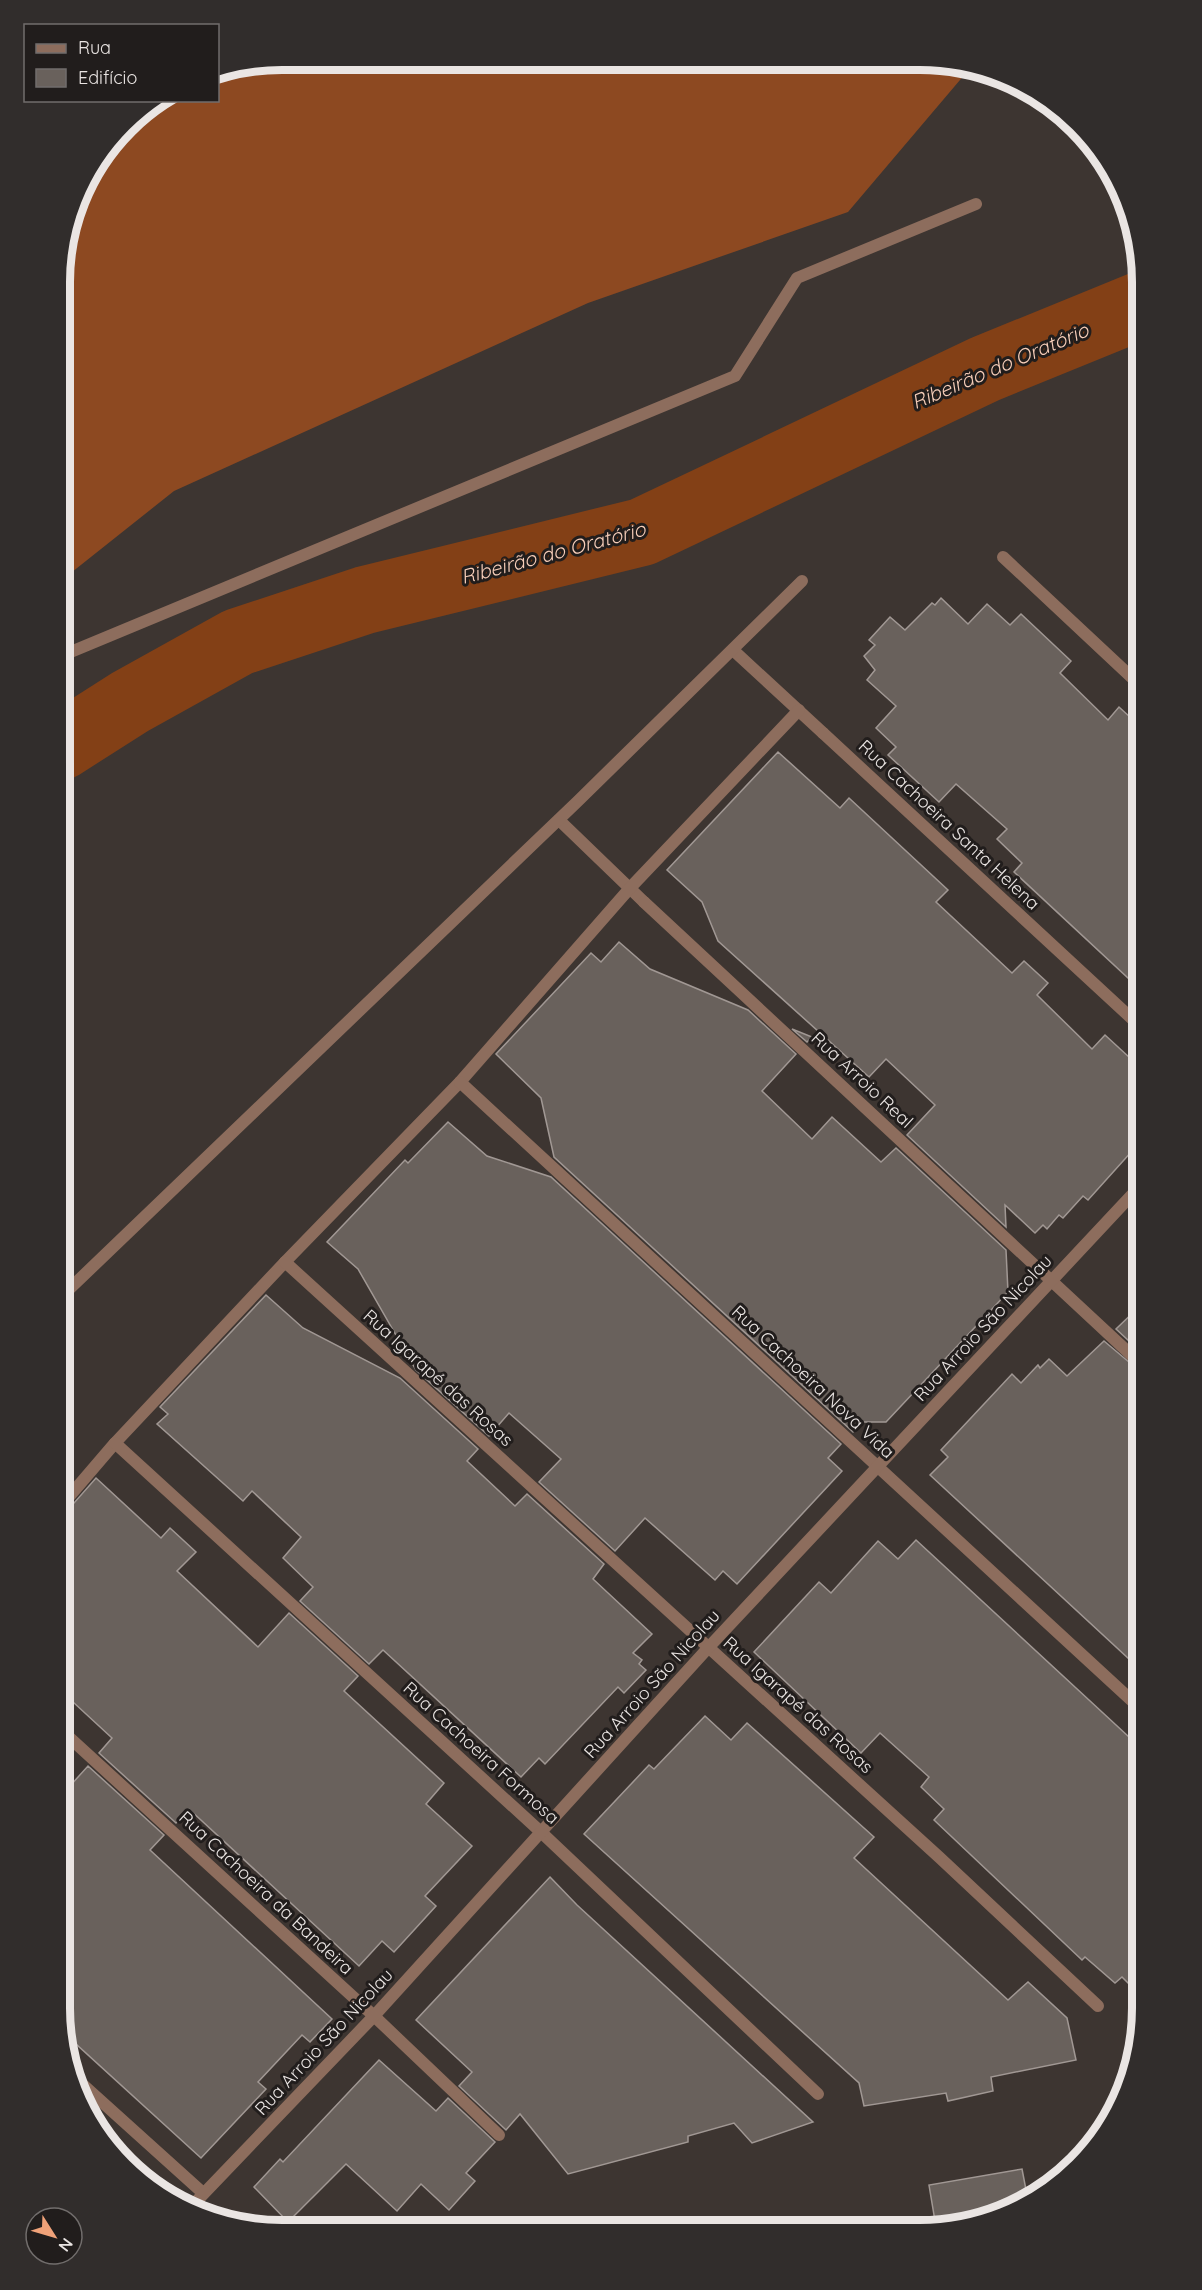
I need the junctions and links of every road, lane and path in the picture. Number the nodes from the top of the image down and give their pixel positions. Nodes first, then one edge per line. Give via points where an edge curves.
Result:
1 (976, 204) dead end
2 (1003, 557) dead end
3 (802, 581) dead end
4 (733, 650) junction
5 (70, 653) edge
6 (1132, 678) edge
7 (799, 710) junction
8 (559, 820) junction
9 (630, 888) junction
10 (1132, 1019) edge
11 (460, 1082) junction
12 (1132, 1195) edge
13 (285, 1262) junction
14 (1052, 1281) junction
15 (70, 1288) edge
16 (1132, 1356) edge
17 (115, 1443) junction
18 (878, 1467) junction
19 (70, 1496) edge
20 (708, 1648) junction
21 (1132, 1701) edge
22 (70, 1738) edge
23 (542, 1833) junction
24 (1098, 2006) dead end
25 (374, 2016) junction
26 (87, 2088) edge
27 (818, 2094) dead end
28 (499, 2135) dead end
29 (203, 2193) junction
30 (196, 2201) edge

1 - 5 street via 797,278 735,376
2 - 6 street
3 - 4 street
4 - 7 street, Rua Cachoeira Santa Helena
4 - 8 street
7 - 9 street
7 - 10 street, Rua Cachoeira Santa Helena
8 - 9 street, Rua Arroio Real
8 - 15 street
9 - 11 street
9 - 14 street, Rua Arroio Real
11 - 13 street
11 - 18 street, Rua Cachoeira Nova Vida
12 - 14 street, Rua Arroio São Nicolau
13 - 17 street
13 - 20 street, Rua Igarapé das Rosas
14 - 16 street, Rua Arroio Real
14 - 18 street, Rua Arroio São Nicolau
17 - 19 street
17 - 23 street, Rua Cachoeira Formosa
18 - 20 street, Rua Arroio São Nicolau
18 - 21 street, Rua Cachoeira Nova Vida
20 - 23 street, Rua Arroio São Nicolau
20 - 24 street, Rua Igarapé das Rosas
22 - 25 street, Rua Cachoeira da Bandeira
23 - 25 street, Rua Arroio São Nicolau
23 - 27 street, Rua Cachoeira Formosa
25 - 28 street, Rua Cachoeira da Bandeira
25 - 29 street, Rua Arroio São Nicolau
26 - 29 street
29 - 30 street, Rua Arroio São Nicolau

